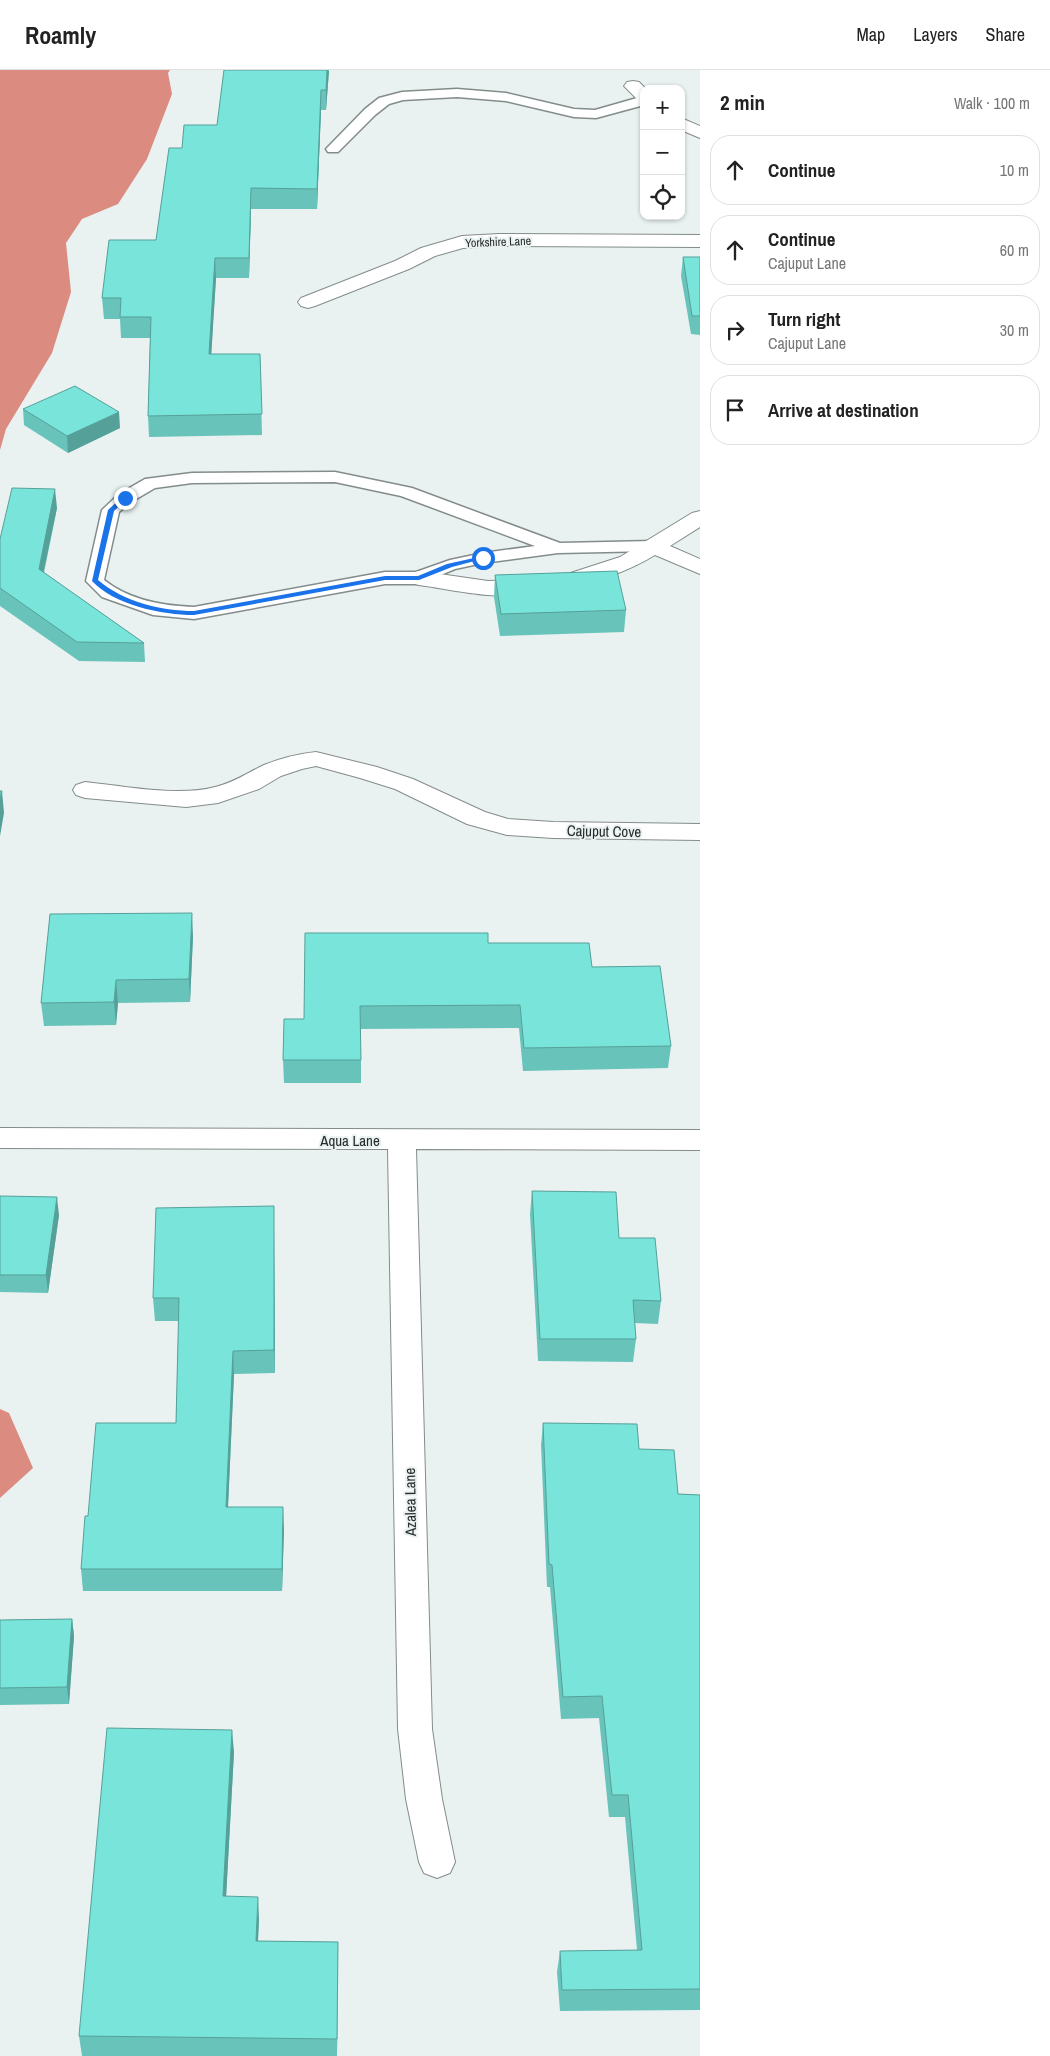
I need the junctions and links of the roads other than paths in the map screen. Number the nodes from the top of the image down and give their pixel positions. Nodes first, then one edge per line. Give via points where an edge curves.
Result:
1 (640, 101) edge
2 (685, 125) edge
3 (700, 133) edge
4 (333, 149) dead end
5 (700, 241) edge
6 (308, 302) dead end
7 (700, 518) edge
8 (653, 546) junction
9 (558, 548) junction
10 (700, 567) edge
11 (419, 578) junction
12 (85, 790) dead end
13 (700, 832) edge
14 (0, 1138) edge
15 (402, 1140) junction
16 (700, 1140) edge
17 (437, 1862) dead end

1 - 4 lane via 596,114 574,113 506,97 458,93 402,96 384,102 370,112
2 - 3 street
5 - 6 street, Yorkshire Lane via 462,242 428,252
7 - 8 street
8 - 9 lane
8 - 10 street
8 - 11 street via 628,562 554,586 488,588
9 - 11 lane via 450,565
9 - 11 lane via 406,492 335,477 192,478 151,483 111,510 95,581 109,593 160,611 194,613 385,578
12 - 13 street, Cajuput Cove via 186,799 218,795 250,784 272,771 316,759 404,784 476,818 507,827
14 - 15 street, Aqua Lane
15 - 16 street, Aqua Lane
15 - 17 street, Azalea Lane via 416,1729 424,1799

